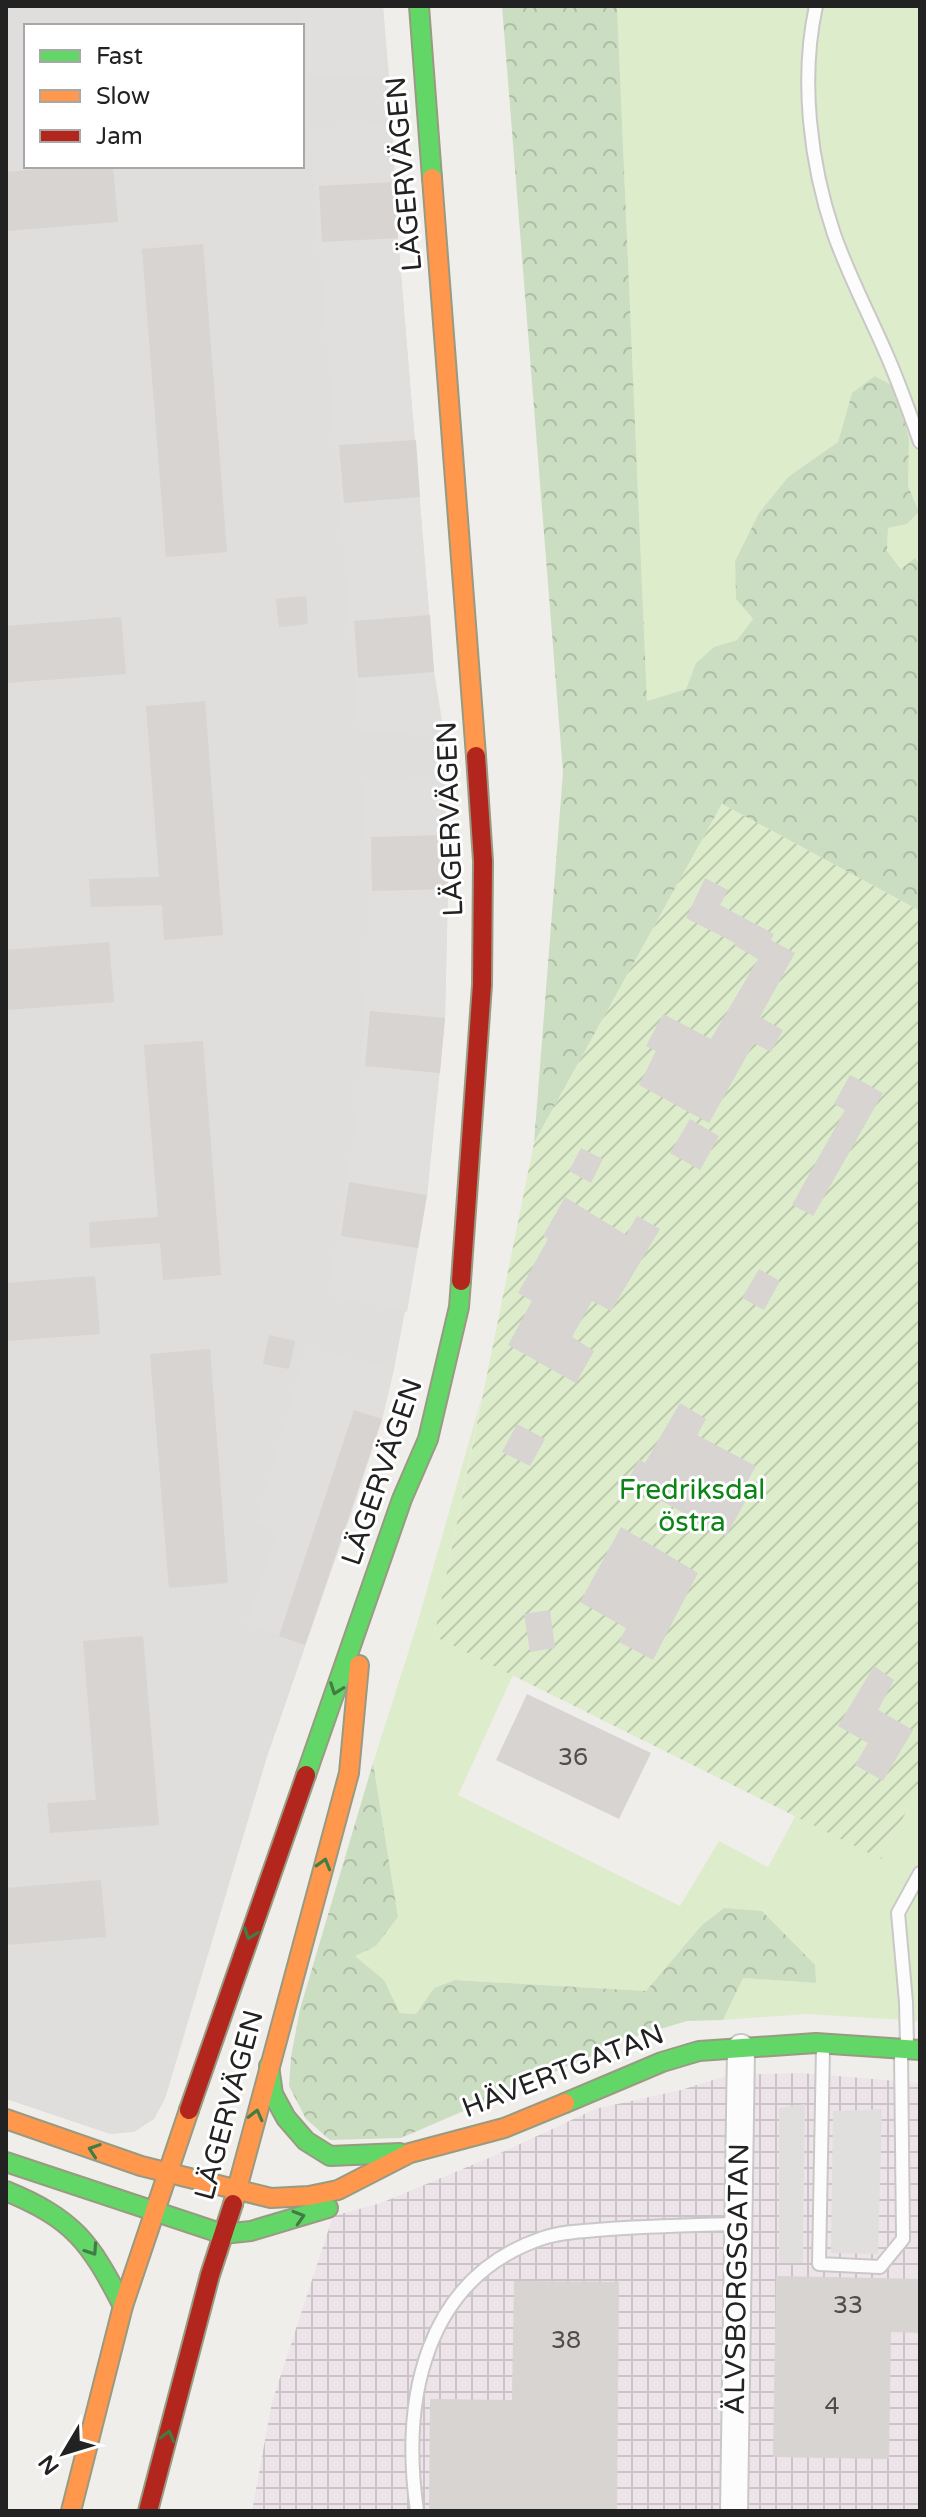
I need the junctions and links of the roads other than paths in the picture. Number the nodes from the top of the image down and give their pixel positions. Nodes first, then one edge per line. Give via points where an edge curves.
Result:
1 (419, 6) edge
2 (816, 6) edge
3 (920, 442) edge
4 (363, 1616) junction
5 (920, 1873) edge
6 (823, 2044) junction
7 (741, 2048) junction
8 (909, 2049) edge
9 (269, 2062) junction
10 (6, 2119) edge
11 (504, 2128) junction
12 (410, 2153) junction
13 (6, 2162) edge
14 (422, 2169) dead end
15 (169, 2171) junction
16 (237, 2190) junction
17 (6, 2191) edge
18 (367, 2196) dead end
19 (154, 2213) junction
20 (737, 2224) junction
21 (223, 2234) junction
22 (123, 2306) junction
23 (71, 2511) edge
24 (148, 2511) edge
25 (417, 2511) edge
26 (734, 2511) edge

1 - 4 street, LÄGERVÄGEN via 483,861 482,985 459,1307 428,1439
2 - 3 lane via 809,82 823,195 846,267 899,382
9 -> 4 street, LÄGERVÄGEN via 349,1773
4 -> 15 street, LÄGERVÄGEN
5 - 8 lane via 898,1913
6 - 7 street, HÄVERTGATAN
6 - 8 street, HÄVERTGATAN
6 - 8 lane via 819,2264 880,2267 903,2239
7 - 11 street, HÄVERTGATAN via 699,2051 662,2062
7 - 20 street, ÄLVSBORGSGATAN
9 - 12 street via 273,2094 306,2141 330,2156
16 -> 9 street, LÄGERVÄGEN
15 -> 10 street, HÄVERTGATAN
11 - 12 street, HÄVERTGATAN
11 - 14 street
12 - 16 street, HÄVERTGATAN via 338,2190 271,2198
13 - 19 street
15 - 16 street, HÄVERTGATAN
15 - 19 street, LÄGERVÄGEN
16 - 21 street, LÄGERVÄGEN
17 -> 22 street via 74,2227 90,2244
21 -> 18 street via 251,2231
19 - 21 street
19 - 22 street, LÄGERVÄGEN
20 - 25 lane via 640,2227 544,2238 517,2249 466,2284 436,2330 417,2394 412,2463
20 - 26 street, ÄLVSBORGSGATAN
24 -> 21 street, LÄGERVÄGEN
22 - 23 street

